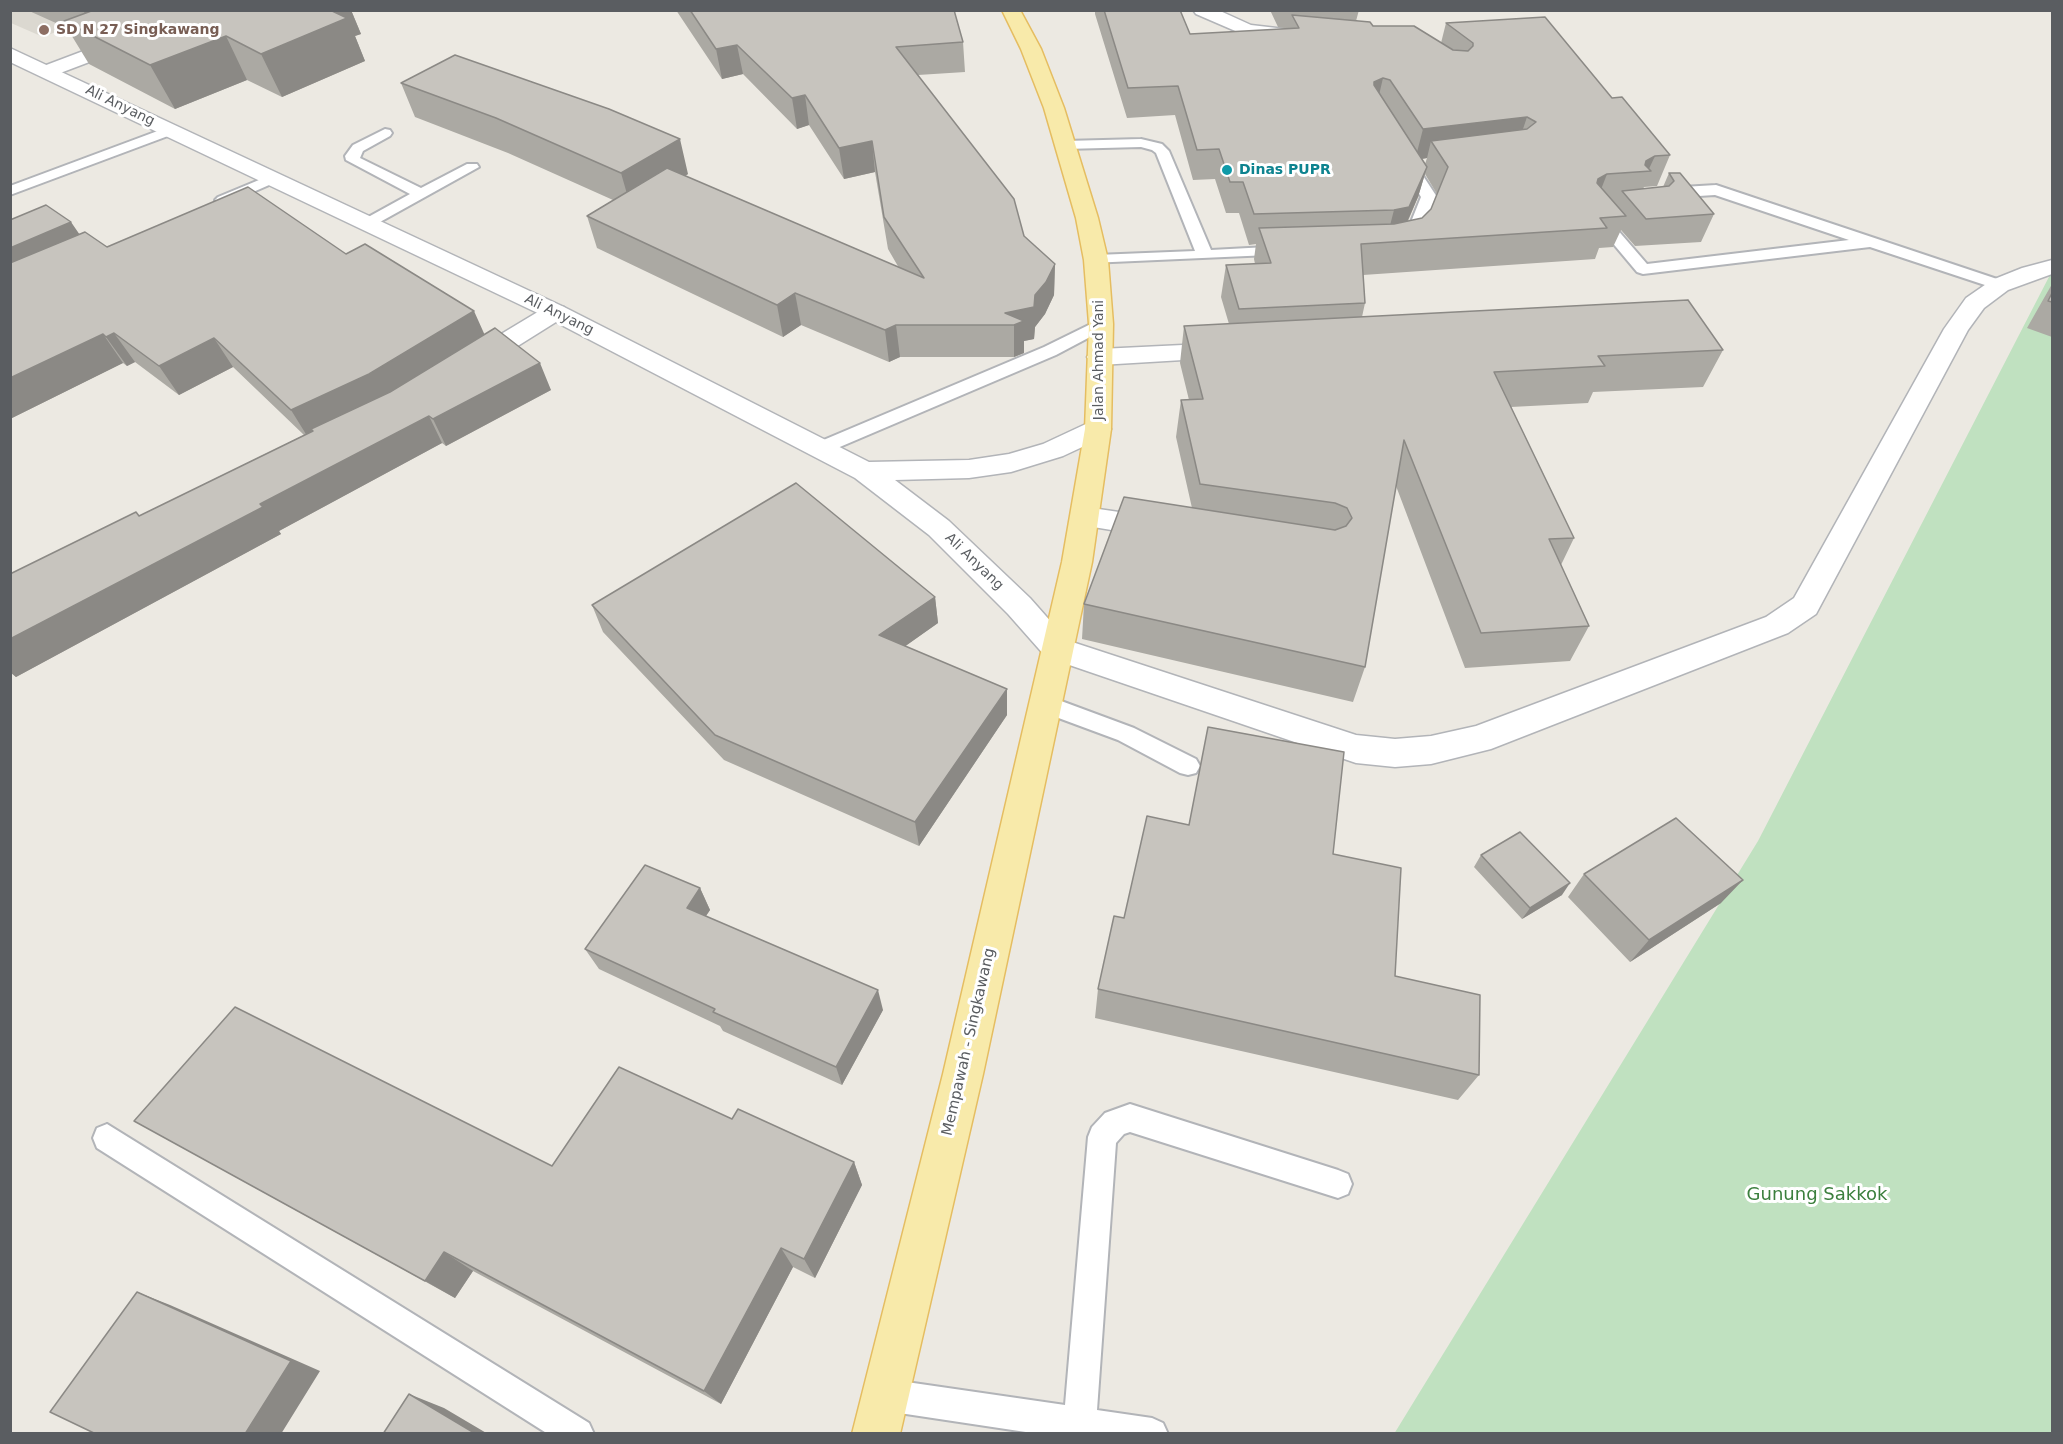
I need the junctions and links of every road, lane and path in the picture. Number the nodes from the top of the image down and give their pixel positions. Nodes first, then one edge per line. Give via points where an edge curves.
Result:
1 (210, 10) edge
2 (1011, 10) edge
3 (1202, 10) edge
4 (1310, 38) edge
5 (10, 54) edge
6 (48, 71) junction
7 (171, 130) junction
8 (385, 133) dead end
9 (1065, 145) junction
10 (1398, 149) edge
11 (1431, 164) dead end
12 (472, 166) dead end
13 (1410, 167) junction
14 (271, 179) junction
15 (10, 191) edge
16 (421, 194) junction
17 (1653, 194) edge
18 (208, 207) edge
19 (1618, 210) edge
20 (366, 224) junction
21 (1871, 242) junction
22 (1386, 248) edge
23 (1306, 250) edge
24 (1204, 253) junction
25 (1096, 260) junction
26 (2052, 267) edge
27 (2000, 285) junction
28 (555, 312) junction
29 (1101, 324) junction
30 (1250, 350) edge
31 (1100, 357) junction
32 (454, 374) edge
33 (1098, 429) junction
34 (821, 448) junction
35 (865, 471) junction
36 (1085, 517) junction
37 (1188, 532) edge
38 (1057, 649) junction
39 (1045, 704) junction
40 (1188, 766) dead end
41 (107, 1138) dead end
42 (1338, 1184) dead end
43 (886, 1395) junction
44 (1080, 1423) junction
45 (578, 1434) edge
46 (876, 1434) edge
47 (1152, 1434) edge

1 - 6 street
2 - 9 main road, Jalan Ahmad Yani via 1035,58
3 - 4 street via 1247,30
5 - 6 street, Ali Anyang
6 - 7 street, Ali Anyang
7 - 14 street, Ali Anyang
7 - 15 lane
8 - 16 lane via 358,148 353,160
9 - 24 lane via 1141,143 1157,147
9 - 25 main road, Jalan Ahmad Yani
10 - 13 lane
11 - 13 lane
12 - 16 lane
13 - 22 lane via 1429,196 1412,239 1407,244
14 - 18 lane
14 - 20 street, Ali Anyang
16 - 20 lane
17 - 21 lane via 1716,190
19 - 21 lane via 1595,212 1643,269
20 - 28 street, Ali Anyang
21 - 27 lane
23 - 24 lane
24 - 25 lane
25 - 29 main road, Jalan Ahmad Yani
26 - 27 street
27 - 38 street via 1975,303 1956,329 1805,606 1777,625 1479,739 1395,753 1356,749
28 - 32 street
28 - 34 street, Ali Anyang
29 - 31 main road, Jalan Ahmad Yani
29 - 34 lane via 1050,351
30 - 31 street
31 - 33 main road, Jalan Ahmad Yani
33 - 35 street via 1053,450 1011,463 969,469
33 - 36 main road, Jalan Ahmad Yani
34 - 35 street, Ali Anyang
35 - 38 street, Ali Anyang via 939,528
36 - 37 street
36 - 38 main road, Jalan Ahmad Yani
38 - 39 main road, Mempawah - Singkawang
39 - 40 lane via 1126,734
39 - 43 main road, Mempawah - Singkawang via 963,1074
41 - 45 lane
42 - 44 lane via 1130,1118 1115,1123 1102,1137
43 - 44 lane
43 - 46 main road, Mempawah - Singkawang
44 - 47 lane

